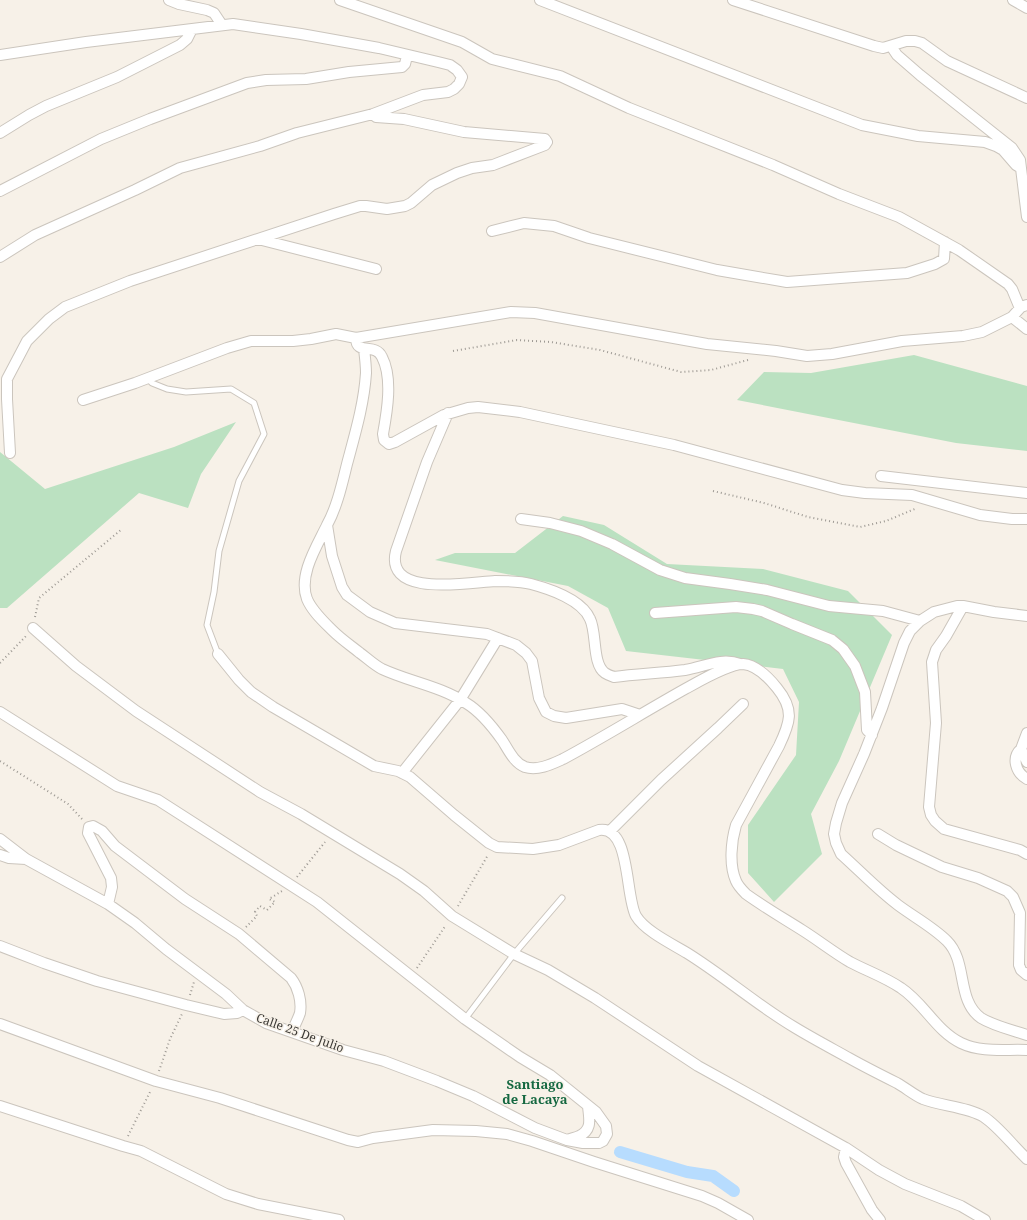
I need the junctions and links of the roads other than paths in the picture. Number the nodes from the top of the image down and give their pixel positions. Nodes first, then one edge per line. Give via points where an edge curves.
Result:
1 (169, 0) edge
2 (340, 0) edge
3 (540, 0) edge
4 (733, 0) edge
5 (1013, 0) edge
6 (1027, 8) edge
7 (222, 25) junction
8 (192, 29) junction
9 (891, 46) junction
10 (0, 54) edge
11 (407, 56) junction
12 (1027, 98) edge
13 (373, 114) junction
14 (0, 132) edge
15 (1023, 163) edge
16 (0, 191) edge
17 (1027, 217) edge
18 (492, 231) dead end
19 (258, 239) junction
20 (945, 242) junction
21 (0, 257) edge
22 (376, 269) dead end
23 (1024, 306) edge
24 (1012, 317) junction
25 (1027, 329) edge
26 (356, 338) junction
27 (364, 349) junction
28 (147, 378) junction
29 (83, 400) dead end
30 (448, 413) junction
31 (10, 453) dead end
32 (881, 476) dead end
33 (1027, 493) edge
34 (521, 519) dead end
35 (1027, 519) edge
36 (327, 525) junction
37 (963, 606) junction
38 (654, 614) dead end
39 (1027, 616) edge
40 (920, 621) junction
41 (33, 628) road end
42 (498, 638) junction
43 (218, 654) joint
44 (741, 664) junction
45 (460, 700) junction
46 (743, 704) dead end
47 (0, 712) edge
48 (640, 715) junction
49 (1027, 732) edge
50 (872, 735) junction
51 (1021, 749) junction
52 (1027, 762) edge
53 (402, 773) junction
54 (1027, 779) edge
55 (610, 831) junction
56 (878, 834) dead end
57 (0, 839) edge
58 (1027, 854) edge
59 (0, 855) edge
60 (26, 860) junction
61 (562, 898) dead end
62 (108, 904) junction
63 (0, 946) edge
64 (514, 954) junction
65 (1027, 975) edge
66 (243, 1010) junction
67 (465, 1019) junction
68 (0, 1024) edge
69 (292, 1031) junction
70 (1027, 1035) edge
71 (1027, 1050) edge
72 (0, 1106) edge
73 (588, 1106) junction
74 (535, 1128) junction
75 (566, 1140) junction
76 (532, 1141) junction
77 (846, 1148) junction
78 (1027, 1159) edge
79 (339, 1220) edge
80 (748, 1220) edge
81 (880, 1220) edge
82 (985, 1220) edge

1 - 7 street via 214,13
2 - 20 street via 462,42 492,59 560,76 629,108 899,217
3 - 15 street via 862,125 918,136 985,142 1007,153 1016,165
4 - 9 street via 874,46
5 - 6 street
7 - 8 street
7 - 11 street via 269,28 379,48
8 - 10 street
8 - 14 street via 187,39 180,44 117,77 46,106
9 - 12 street via 906,40 915,40 947,61
9 - 15 street via 897,55 920,75 1012,148
11 - 13 street via 450,65 462,77 460,84 448,92 423,95
11 - 16 street via 402,68 247,83 100,139
13 - 19 street via 376,117 404,119 464,132 546,142 493,165 472,168 441,181 405,206 387,209 360,206
13 - 21 street via 297,133 180,168 35,235
15 - 17 street
18 - 20 street via 524,223 554,226 589,238 717,270 787,282 907,273 944,259
19 - 22 street
19 - 31 street via 130,281 65,307 49,319 27,341 8,379
20 - 23 street via 1008,284 1017,302
23 - 24 street
24 - 25 street
24 - 26 street via 982,332 963,336 902,341 807,356 707,344 535,313 512,312
26 - 27 street via 357,345
26 - 28 street via 336,334 292,341 251,341
27 - 30 street via 378,352 385,364 388,391 383,434 386,442 392,444
27 - 36 street via 366,371 359,417 343,481
28 - 29 street
28 - 43 lane via 167,389 186,392 231,389 254,403 264,434 239,481 219,551 207,625
30 - 35 street via 478,407 520,412 674,445 842,490 912,495 980,515
30 - 44 street via 396,551 395,562 401,574 416,582 432,585 496,581 530,584 566,597 582,608 590,619 598,661 606,673 614,676 685,670 724,661
32 - 33 street
34 - 40 street via 581,531 612,544 660,570 678,576 767,590 829,606 883,611
36 - 42 street via 332,556 342,587 360,606 395,623 487,634
36 - 45 street via 306,575 307,597 322,621 373,663
37 - 39 street
37 - 40 street via 934,612
37 - 58 street via 936,650 932,662 936,722 929,800 931,815 944,829
38 - 50 street via 736,607 753,609 832,640 844,649 855,666 865,692 867,730
40 - 50 street via 904,643
41 - 64 street via 76,666 136,711 260,792 302,814 400,874 452,916
42 - 45 street
42 - 48 street via 516,645 532,661 539,698 546,712 566,718 622,710
43 - 53 street via 251,692 273,707 370,764
44 - 48 street via 706,677
44 - 71 street via 749,665 764,674 783,696 790,710 785,735 733,834 732,859 736,882 746,894 824,946 902,988 933,1021 960,1042 988,1050
45 - 48 street via 481,714 517,761 533,768 563,759
45 - 53 street
46 - 55 street
47 - 67 street via 117,786 158,800 291,884
49 - 51 street
50 - 70 street via 842,803 834,834 836,843 842,854 897,904 952,947 959,963 969,1003 976,1013 994,1024
51 - 52 street
51 - 54 street via 1015,763 1020,774
53 - 55 street via 497,847 548,847 566,844 599,830
55 - 78 street via 618,839 623,853 634,912 652,931 710,968 793,1027 921,1098 983,1116
56 - 65 street via 942,867 978,878 1007,891 1013,897 1020,913 1019,965
57 - 60 street, Calle 25 De Julio
59 - 60 street
60 - 62 street, Calle 25 De Julio
61 - 64 lane
62 - 66 street, Calle 25 De Julio via 226,994
62 - 69 street via 112,887 111,878 90,839 89,827 93,826 185,899 239,934 291,978 298,992 300,1012
63 - 66 street via 97,981 186,1005 224,1014
64 - 67 lane
64 - 77 street via 548,970 595,998 698,1066
66 - 69 street, Calle 25 De Julio via 266,1023
67 - 73 street via 520,1058 550,1075
68 - 76 street via 156,1081 220,1098 354,1142 433,1130 507,1134
69 - 74 street, Calle 25 De Julio via 437,1081 474,1096
72 - 79 street via 142,1151 226,1194 258,1204
73 - 75 street via 588,1128 581,1135
73 - 75 street, Calle 25 De Julio via 606,1126 607,1137 594,1144
74 - 75 street, Calle 25 De Julio
74 - 76 street
76 - 80 street via 702,1196
77 - 81 street via 846,1163
77 - 82 street via 905,1184 961,1206

